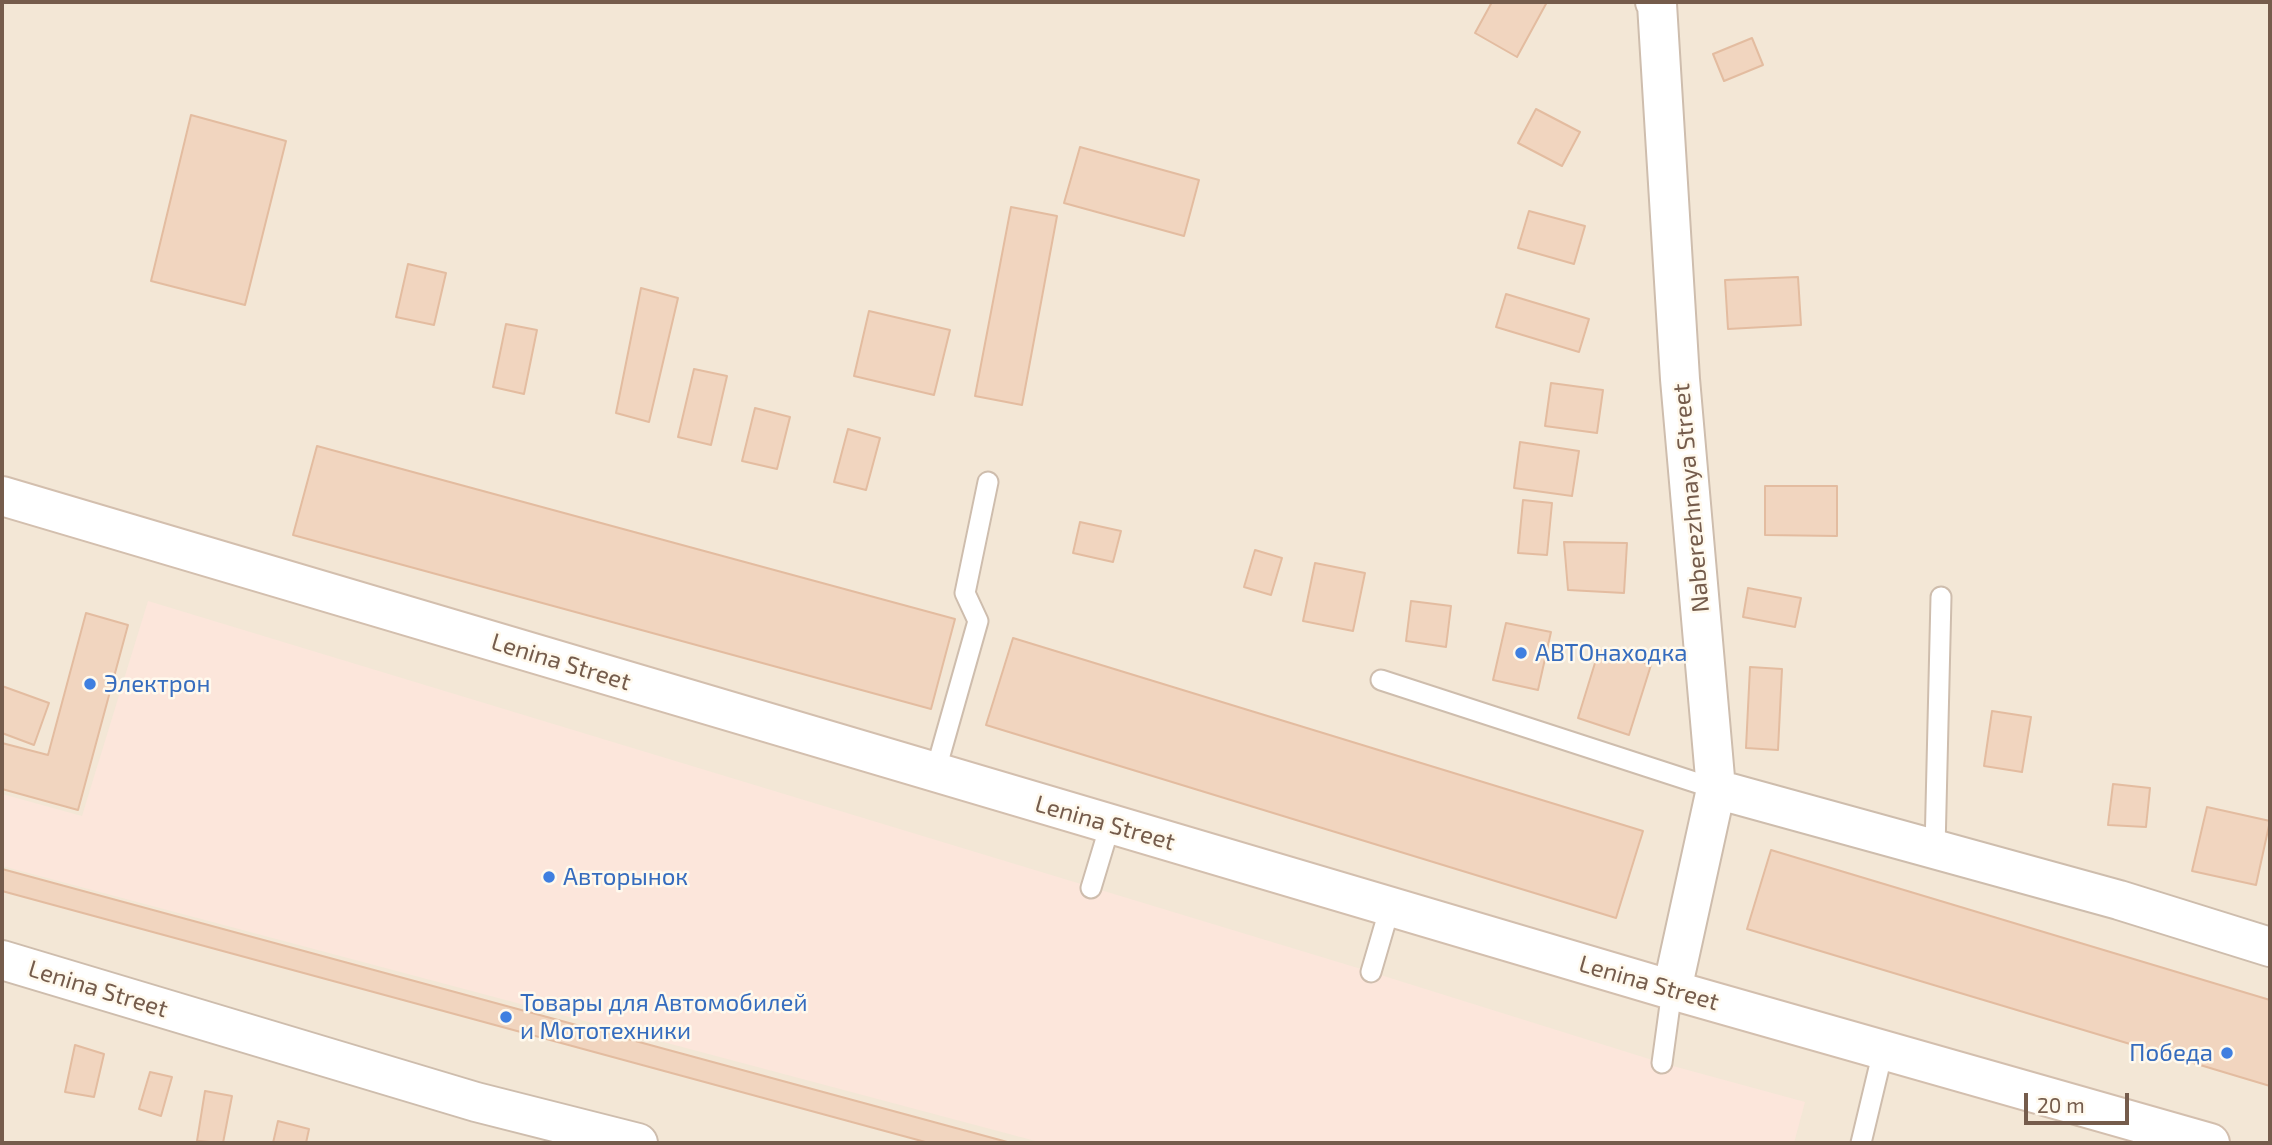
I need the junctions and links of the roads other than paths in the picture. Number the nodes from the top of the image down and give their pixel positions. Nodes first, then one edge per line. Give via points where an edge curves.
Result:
1 (1658, 2) edge
2 (988, 482) dead end
3 (2, 496) edge
4 (1941, 597) dead end
5 (1381, 680) dead end
6 (936, 773) junction
7 (1716, 789) junction
8 (1110, 825) junction
9 (1935, 849) junction
10 (1091, 888) dead end
11 (1390, 907) junction
12 (2270, 947) edge
13 (2, 960) edge
14 (1371, 972) dead end
15 (1672, 990) junction
16 (1884, 1051) junction
17 (1662, 1063) dead end
18 (638, 1143) edge
19 (1861, 1143) edge
20 (2210, 1143) edge

1 - 7 main road, Naberezhnaya Street via 1680,379
2 - 6 lane via 965,593 978,621
3 - 6 main road, Lenina Street
4 - 9 lane
5 - 7 lane
6 - 8 main road, Lenina Street
7 - 9 main road
7 - 15 main road, Naberezhnaya Street
8 - 10 lane
8 - 11 main road, Lenina Street
9 - 12 main road
11 - 14 lane
11 - 15 main road, Lenina Street
13 - 18 main road, Lenina Street via 476,1102
15 - 16 main road, Lenina Street
15 - 17 lane
16 - 19 lane
16 - 20 main road, Lenina Street

